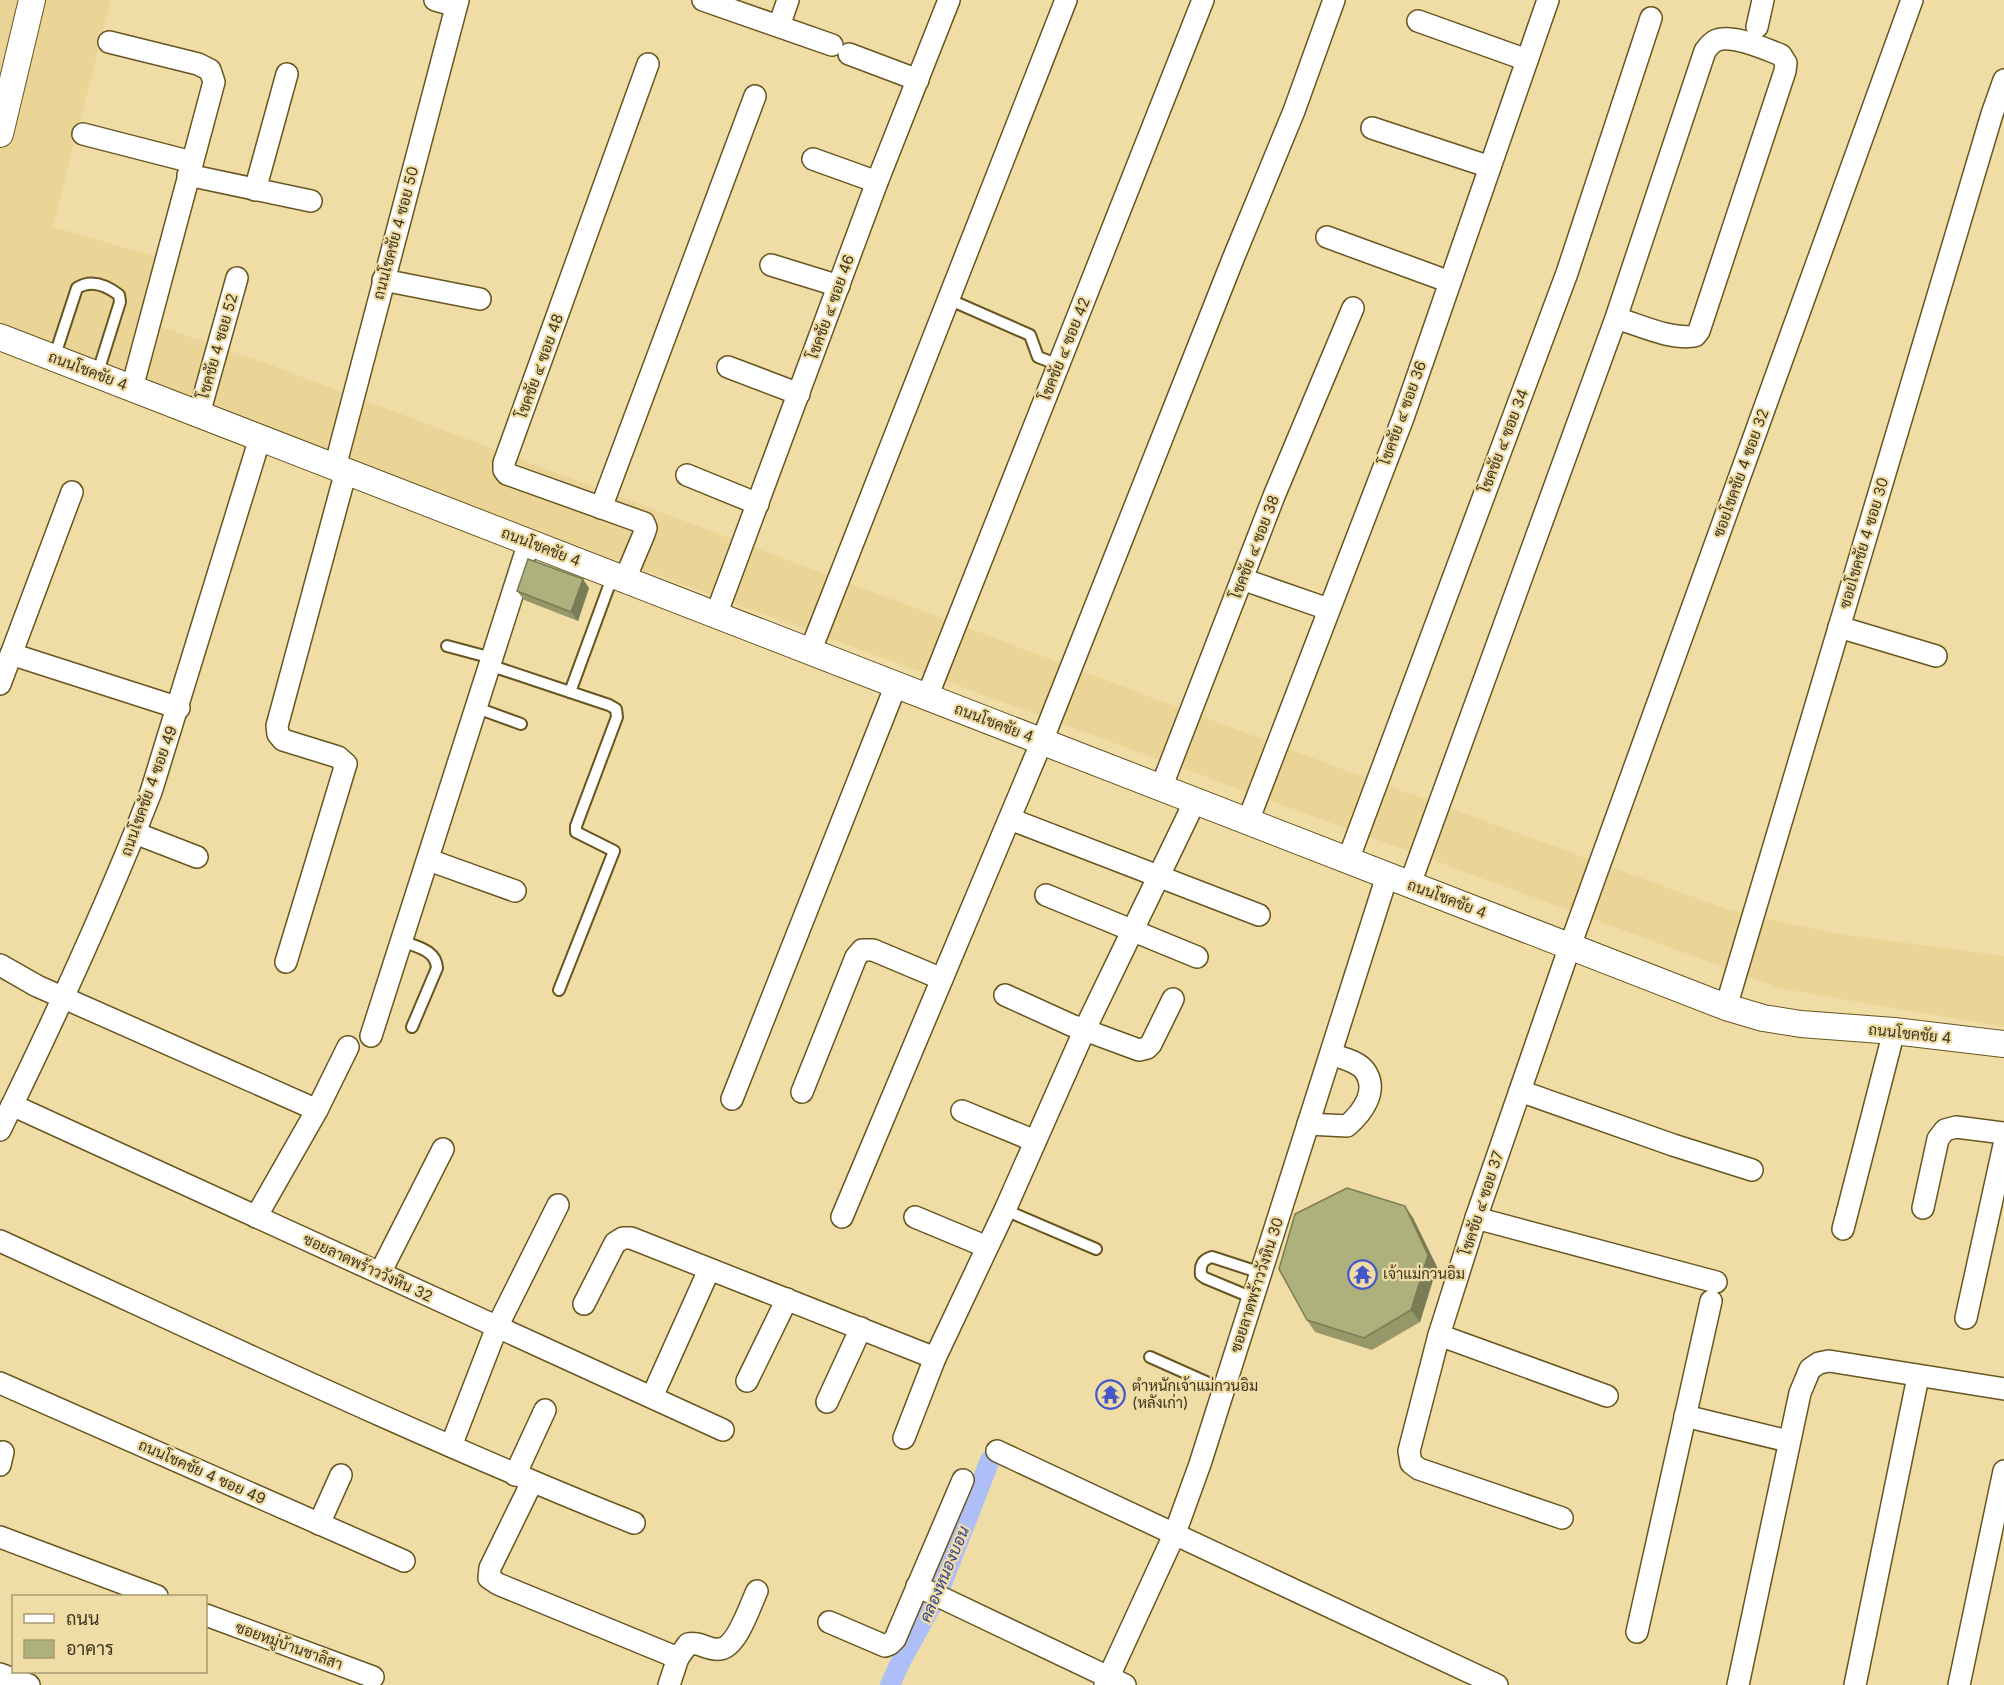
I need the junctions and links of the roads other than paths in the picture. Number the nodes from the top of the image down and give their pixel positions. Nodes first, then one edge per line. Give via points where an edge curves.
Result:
1 (32, 0) edge
2 (435, 0) edge
3 (703, 0) edge
4 (788, 0) edge
5 (949, 0) edge
6 (1066, 0) edge
7 (1203, 0) edge
8 (1334, 0) edge
9 (1548, 0) edge
10 (1763, 0) edge
11 (1912, 0) edge
12 (457, 3) edge
13 (1651, 18) dead end
14 (1418, 21) dead end
15 (779, 26) junction
16 (1757, 27) dead end
17 (109, 42) dead end
18 (1527, 60) junction
19 (648, 64) dead end
20 (287, 74) dead end
21 (918, 80) junction
22 (2004, 80) edge
23 (756, 96) dead end
24 (1372, 128) dead end
25 (0, 134) edge
26 (83, 134) dead end
27 (813, 159) dead end
28 (1490, 167) junction
29 (190, 169) junction
30 (877, 182) junction
31 (255, 190) junction
32 (310, 201) dead end
33 (1327, 237) dead end
34 (771, 265) dead end
35 (237, 278) dead end
36 (383, 280) junction
37 (1449, 282) junction
38 (838, 286) junction
39 (480, 299) dead end
40 (948, 299) junction
41 (1353, 309) dead end
42 (1616, 318) junction
43 (0, 337) edge
44 (53, 358) junction
45 (1059, 365) junction
46 (728, 367) dead end
47 (97, 375) junction
48 (132, 388) junction
49 (799, 394) junction
50 (198, 414) junction
51 (260, 438) junction
52 (340, 469) junction
53 (687, 475) dead end
54 (72, 492) dead end
55 (758, 504) junction
56 (601, 508) junction
57 (529, 542) junction
58 (619, 577) junction
59 (1242, 579) junction
60 (1328, 609) junction
61 (716, 615) junction
62 (1839, 627) junction
63 (447, 646) dead end
64 (810, 652) junction
65 (11, 654) junction
66 (1936, 656) dead end
67 (495, 663) junction
68 (0, 684) edge
69 (896, 685) junction
70 (570, 692) junction
71 (927, 697) junction
72 (179, 708) junction
73 (477, 708) junction
74 (521, 724) dead end
75 (1042, 741) junction
76 (1161, 788) junction
77 (1195, 801) junction
78 (1010, 819) junction
79 (1248, 821) junction
80 (135, 833) junction
81 (197, 857) dead end
82 (429, 860) junction
83 (1348, 860) junction
84 (1158, 878) junction
85 (1399, 880) junction
86 (515, 891) dead end
87 (1046, 895) dead end
88 (1258, 915) dead end
89 (1133, 931) junction
90 (402, 941) junction
91 (1570, 946) junction
92 (1197, 957) dead end
93 (286, 962) dead end
94 (0, 965) edge
95 (942, 979) junction
96 (559, 990) dead end
97 (1005, 995) dead end
98 (64, 998) junction
99 (1173, 999) dead end
100 (1726, 1007) junction
101 (412, 1027) dead end
102 (1085, 1029) junction
103 (1894, 1031) junction
104 (371, 1036) dead end
105 (2004, 1044) edge
106 (348, 1047) dead end
107 (1331, 1054) junction
108 (1520, 1091) junction
109 (802, 1092) dead end
110 (732, 1099) dead end
111 (12, 1105) junction
112 (317, 1110) junction
113 (962, 1111) dead end
114 (1308, 1124) junction
115 (0, 1130) edge
116 (2004, 1133) edge
117 (1035, 1141) junction
118 (2004, 1145) edge
119 (443, 1149) dead end
120 (1752, 1170) dead end
121 (558, 1205) dead end
122 (1923, 1208) dead end
123 (1005, 1210) junction
124 (256, 1216) junction
125 (842, 1217) dead end
126 (915, 1217) dead end
127 (1476, 1218) junction
128 (1842, 1229) dead end
129 (0, 1241) edge
130 (987, 1247) junction
131 (1096, 1249) dead end
132 (709, 1270) junction
133 (380, 1273) junction
134 (1261, 1273) junction
135 (1253, 1298) junction
136 (787, 1299) junction
137 (584, 1304) dead end
138 (1966, 1318) dead end
139 (498, 1327) junction
140 (861, 1328) junction
141 (1439, 1335) junction
142 (1150, 1357) dead end
143 (935, 1358) junction
144 (1918, 1377) junction
145 (747, 1381) dead end
146 (0, 1383) edge
147 (2004, 1389) edge
148 (1224, 1390) junction
149 (1607, 1396) dead end
150 (651, 1397) junction
151 (826, 1402) dead end
152 (545, 1410) dead end
153 (1685, 1416) junction
154 (723, 1430) dead end
155 (904, 1438) dead end
156 (1788, 1441) junction
157 (451, 1446) junction
158 (997, 1451) dead end
159 (2004, 1471) edge
160 (342, 1475) dead end
161 (523, 1478) junction
162 (963, 1480) dead end
163 (1562, 1518) dead end
164 (634, 1523) dead end
165 (319, 1524) junction
166 (1175, 1533) junction
167 (0, 1538) edge
168 (404, 1561) dead end
169 (757, 1591) dead end
170 (932, 1593) junction
171 (154, 1595) edge
172 (207, 1615) edge
173 (829, 1623) dead end
174 (1637, 1632) dead end
175 (678, 1658) junction
176 (0, 1674) edge
177 (373, 1677) dead end
178 (1113, 1682) edge
179 (29, 1685) edge
180 (669, 1685) edge
181 (1497, 1685) edge
182 (1738, 1685) edge
183 (1855, 1685) edge
184 (1959, 1685) edge

1 - 25 street
2 - 12 street
3 - 15 street
4 - 15 street
5 - 21 street, โชคชัย ๔ ซอย 46
6 - 40 street
7 - 45 street, โชคชัย ๔ ซอย 42
8 - 75 street via 1298,101
9 - 18 street, โชคชัย ๔ ซอย 36
10 - 16 street
11 - 91 street, ซอยโชคชัย 4 ซอย 32
12 - 36 street, ถนนโชคชัย 4 ซอย 50
13 - 83 street, โชคชัย ๔ ซอย 34 via 1568,273
14 - 18 street
15 - 21 street
17 - 29 street via 210,70 213,82
18 - 28 street, โชคชัย ๔ ซอย 36
19 - 56 street, โชคชัย ๔ ซอย 48 via 504,464 507,474
20 - 31 street
21 - 30 street, โชคชัย ๔ ซอย 46
22 - 62 street, ซอยโชคชัย 4 ซอย 30
23 - 56 street
24 - 28 street
26 - 29 street
27 - 30 street
28 - 37 street, โชคชัย ๔ ซอย 36
29 - 31 street
29 - 48 street
30 - 38 street, โชคชัย ๔ ซอย 46
31 - 32 street
33 - 37 street
34 - 38 street
35 - 50 street, โชคชัย 4 ซอย 52
36 - 39 street
36 - 52 street, ถนนโชคชัย 4 ซอย 50
37 - 60 street, โชคชัย ๔ ซอย 36 via 1403,418
38 - 49 street, โชคชัย ๔ ซอย 46
40 - 45 lane via 1030,334 1038,357
40 - 64 street
41 - 59 street, โชคชัย ๔ ซอย 38
42 - 42 street, ซอยลาดพร้าววังหิน 30 via 1705,51 1722,38 1781,55 1785,71 1699,331 1695,336 1671,335
42 - 85 street, ซอยลาดพร้าววังหิน 30
43 - 44 street, ถนนโชคชัย 4
44 - 47 street, ถนนโชคชัย 4
44 - 47 lane via 77,288 90,282 112,290 119,295 120,302
45 - 71 street, โชคชัย ๔ ซอย 42
46 - 49 street
47 - 48 street, ถนนโชคชัย 4
48 - 50 street, ถนนโชคชัย 4
49 - 55 street, โชคชัย ๔ ซอย 46
50 - 51 street, ถนนโชคชัย 4
51 - 52 street, ถนนโชคชัย 4
51 - 72 street, ถนนโชคชัย 4 ซอย 49
52 - 57 street, ถนนโชคชัย 4
52 - 93 street, ถนนโชคชัย 4 ซอย 50 via 278,734 283,740 338,757 346,764
53 - 55 street
54 - 65 street
55 - 61 street, โชคชัย ๔ ซอย 46
56 - 58 street, โชคชัย ๔ ซอย 48 via 644,523 646,528
57 - 58 street, ถนนโชคชัย 4
57 - 67 street
58 - 61 street, ถนนโชคชัย 4
58 - 70 lane
59 - 60 street
59 - 76 street, โชคชัย ๔ ซอย 38
60 - 79 street, โชคชัย ๔ ซอย 36
61 - 64 street, ถนนโชคชัย 4
62 - 66 street
62 - 100 street, ซอยโชคชัย 4 ซอย 30
63 - 67 lane
64 - 69 street, ถนนโชคชัย 4
65 - 68 street
65 - 72 street
67 - 70 lane
67 - 73 street
69 - 71 street, ถนนโชคชัย 4
69 - 110 street
70 - 96 lane via 616,709 618,717 576,826 576,832 614,851
71 - 75 street, ถนนโชคชัย 4
72 - 80 street, ถนนโชคชัย 4 ซอย 49
73 - 74 lane
73 - 82 street
75 - 76 street, ถนนโชคชัย 4
75 - 78 street
76 - 77 street, ถนนโชคชัย 4
77 - 79 street, ถนนโชคชัย 4
77 - 84 street
78 - 84 street
78 - 95 street
79 - 83 street, ถนนโชคชัย 4
80 - 81 street
80 - 98 street, ถนนโชคชัย 4 ซอย 49
82 - 86 street
82 - 90 street
83 - 85 street, ถนนโชคชัย 4
84 - 88 street
84 - 89 street
85 - 91 street, ถนนโชคชัย 4
85 - 107 street, ซอยลาดพร้าววังหิน 30
87 - 89 street
89 - 92 street
89 - 102 street
90 - 101 lane via 429,951 437,968
90 - 104 street
91 - 100 street, ถนนโชคชัย 4
91 - 108 street, โชคชัย ๔ ซอย 37
94 - 98 street
95 - 109 street via 873,950 862,950
95 - 125 street
97 - 102 street
98 - 111 street, ถนนโชคชัย 4 ซอย 49
98 - 112 street
99 - 102 street via 1148,1048 1139,1050
100 - 103 street, ถนนโชคชัย 4 via 1801,1024
102 - 117 street
103 - 105 street, ถนนโชคชัย 4
103 - 128 street
106 - 112 street
107 - 114 street, ซอยลาดพร้าววังหิน 30
107 - 114 street via 1356,1063 1365,1071 1370,1084 1366,1105 1347,1126
108 - 120 street
108 - 127 street, โชคชัย ๔ ซอย 37
111 - 115 street, ถนนโชคชัย 4 ซอย 49
111 - 124 street, ซอยลาดพร้าววังหิน 32
112 - 124 street
113 - 117 street
114 - 134 street, ซอยลาดพร้าววังหิน 30
116 - 122 street via 1956,1127 1945,1130 1938,1139
117 - 123 street
118 - 138 street
119 - 133 street
121 - 139 street
123 - 130 street
123 - 131 lane
124 - 133 street, ซอยลาดพร้าววังหิน 32
126 - 130 street
127 - 141 street, โชคชัย ๔ ซอย 37
127 - 153 street via 1714,1292
129 - 157 street
130 - 143 street
132 - 136 street
132 - 137 street via 632,1238 622,1238 615,1243
132 - 150 street
133 - 139 street, ซอยลาดพร้าววังหิน 32
134 - 135 street, ซอยลาดพร้าววังหิน 30
134 - 135 lane via 1212,1257 1202,1264 1201,1275 1205,1278
135 - 148 street, ซอยลาดพร้าววังหิน 30
136 - 140 street
136 - 145 street
139 - 150 street, ซอยลาดพร้าววังหิน 32
139 - 157 street
140 - 143 street
140 - 151 street
141 - 149 street
141 - 163 street, โชคชัย ๔ ซอย 37 via 1409,1451 1411,1462 1419,1469
142 - 148 lane
143 - 155 street
144 - 147 street
144 - 156 street via 1819,1363 1810,1369 1800,1393
144 - 183 street
146 - 165 street, ถนนโชคชัย 4 ซอย 49
148 - 166 street, ซอยลาดพร้าววังหิน 30
150 - 154 street, ซอยลาดพร้าววังหิน 32
152 - 161 street
153 - 156 street
153 - 174 street
156 - 182 street
157 - 161 street
158 - 166 street
159 - 184 street
160 - 165 street
161 - 164 street
161 - 175 street via 489,1578
162 - 170 street
165 - 168 street, ถนนโชคชัย 4 ซอย 49
166 - 178 street, ซอยลาดพร้าววังหิน 30
166 - 181 street
167 - 171 street
169 - 175 street via 728,1647 719,1650 694,1642
170 - 173 street via 885,1646
170 - 178 street
172 - 177 street, ซอยหมู่บ้านชาลิสา
175 - 180 street
176 - 179 street

